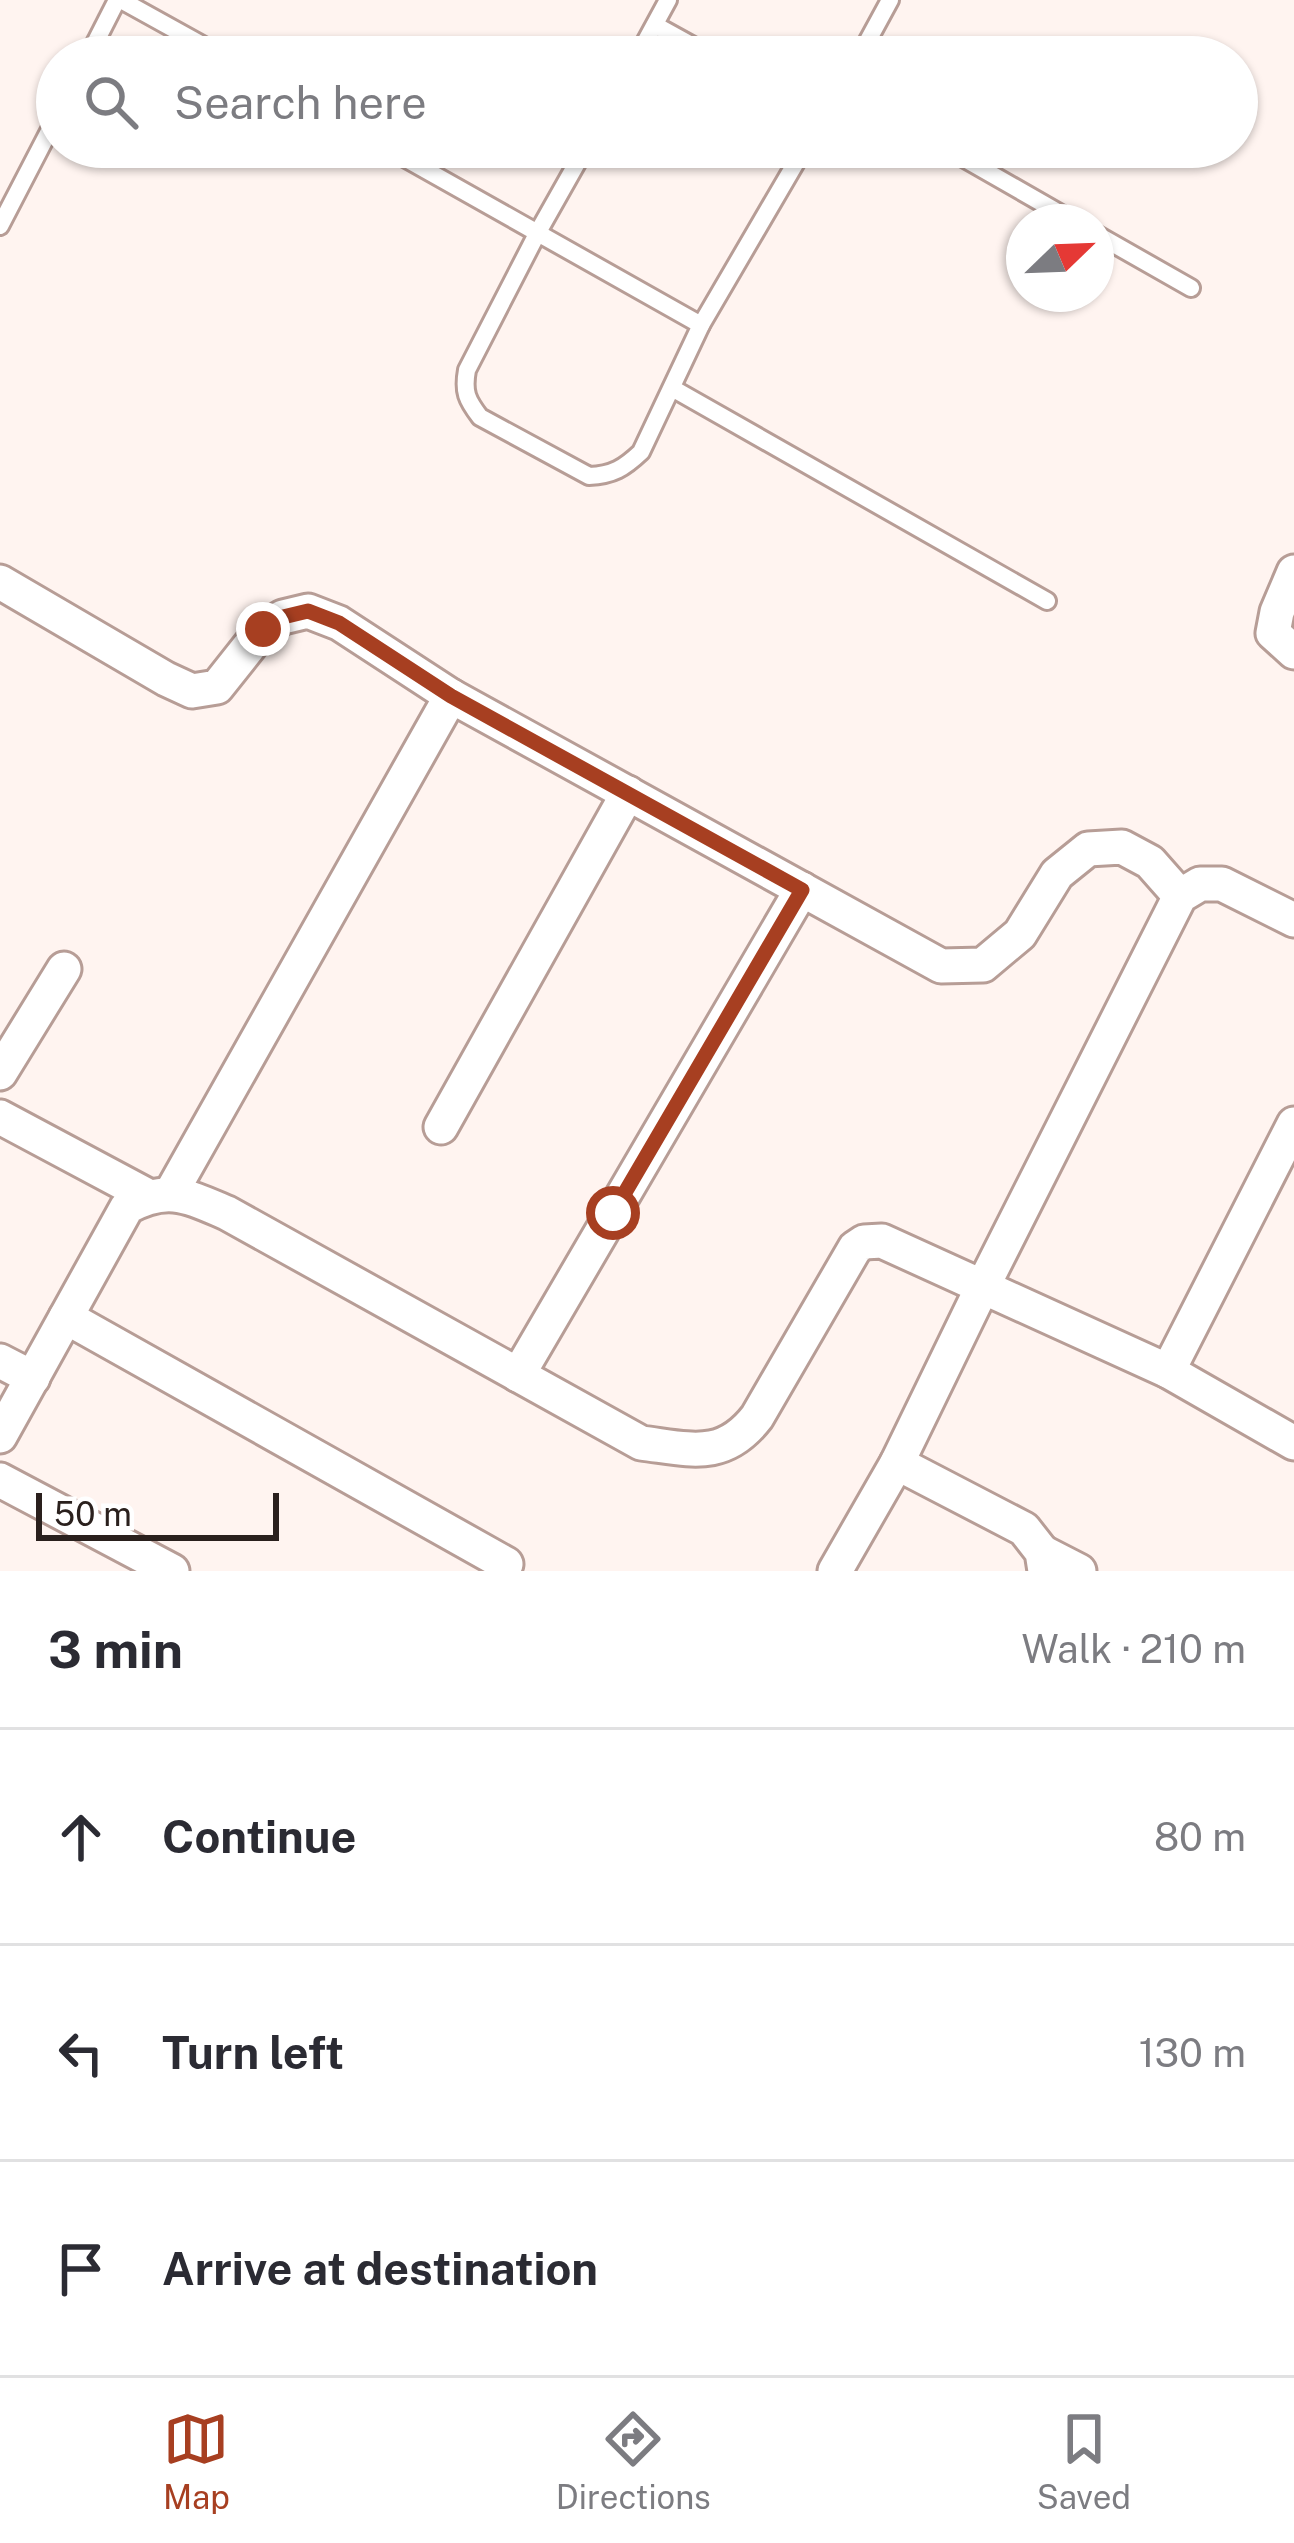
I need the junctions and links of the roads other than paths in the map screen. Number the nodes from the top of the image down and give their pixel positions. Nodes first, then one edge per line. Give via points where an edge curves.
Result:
1 (119, 0) edge
2 (668, 0) edge
3 (890, 0) edge
4 (655, 25) junction
5 (99, 36) edge
6 (185, 36) edge
7 (649, 36) edge
8 (675, 36) edge
9 (870, 36) edge
10 (36, 157) edge
11 (424, 168) edge
12 (574, 168) edge
13 (794, 168) edge
14 (981, 168) edge
15 (1044, 204) edge
16 (0, 226) edge
17 (538, 232) junction
18 (1114, 244) edge
19 (1191, 289) dead end
20 (701, 325) junction
21 (672, 388) junction
22 (1294, 572) edge
23 (0, 582) edge
24 (1047, 601) dead end
25 (1294, 652) edge
26 (451, 696) junction
27 (628, 794) junction
28 (802, 890) junction
29 (1180, 896) junction
30 (1294, 920) edge
31 (64, 969) dead end
32 (0, 1072) edge
33 (0, 1117) edge
34 (1294, 1124) edge
35 (441, 1127) dead end
36 (160, 1194) junction
37 (983, 1286) junction
38 (66, 1317) junction
39 (0, 1361) edge
40 (1168, 1371) junction
41 (518, 1375) junction
42 (33, 1378) junction
43 (0, 1436) edge
44 (1294, 1443) edge
45 (897, 1463) junction
46 (0, 1480) edge
47 (1044, 1562) edge
48 (506, 1564) dead end
49 (172, 1571) edge
50 (835, 1571) edge
51 (1079, 1571) edge

1 - 5 lane
1 - 6 lane
2 - 4 lane
3 - 9 lane
4 - 7 lane
4 - 8 lane
10 - 16 lane
11 - 17 lane
12 - 17 lane
13 - 20 lane
14 - 15 lane
17 - 20 lane
17 - 21 lane via 467,370 463,389 480,417 590,476 607,475 641,452
18 - 19 lane
20 - 21 lane
21 - 24 lane
22 - 25 street via 1273,633
23 - 26 street via 192,691 217,687 263,629 308,611
26 - 27 street
26 - 36 street
27 - 28 street
27 - 35 street
28 - 29 street via 941,967 983,965 1020,934 1057,874 1088,849 1121,847 1150,862
28 - 41 street
29 - 30 street via 1200,884 1222,884
29 - 37 street
31 - 32 street
33 - 36 street
34 - 40 street
36 - 38 street via 128,1207
36 - 41 street via 226,1213
37 - 40 street
37 - 41 street via 882,1241 864,1242 757,1417 736,1439 706,1450 641,1443
37 - 45 street
38 - 42 street
38 - 48 street
39 - 42 street
40 - 44 street
42 - 43 street
45 - 47 street via 1024,1529
45 - 50 street
46 - 49 street
47 - 51 street

